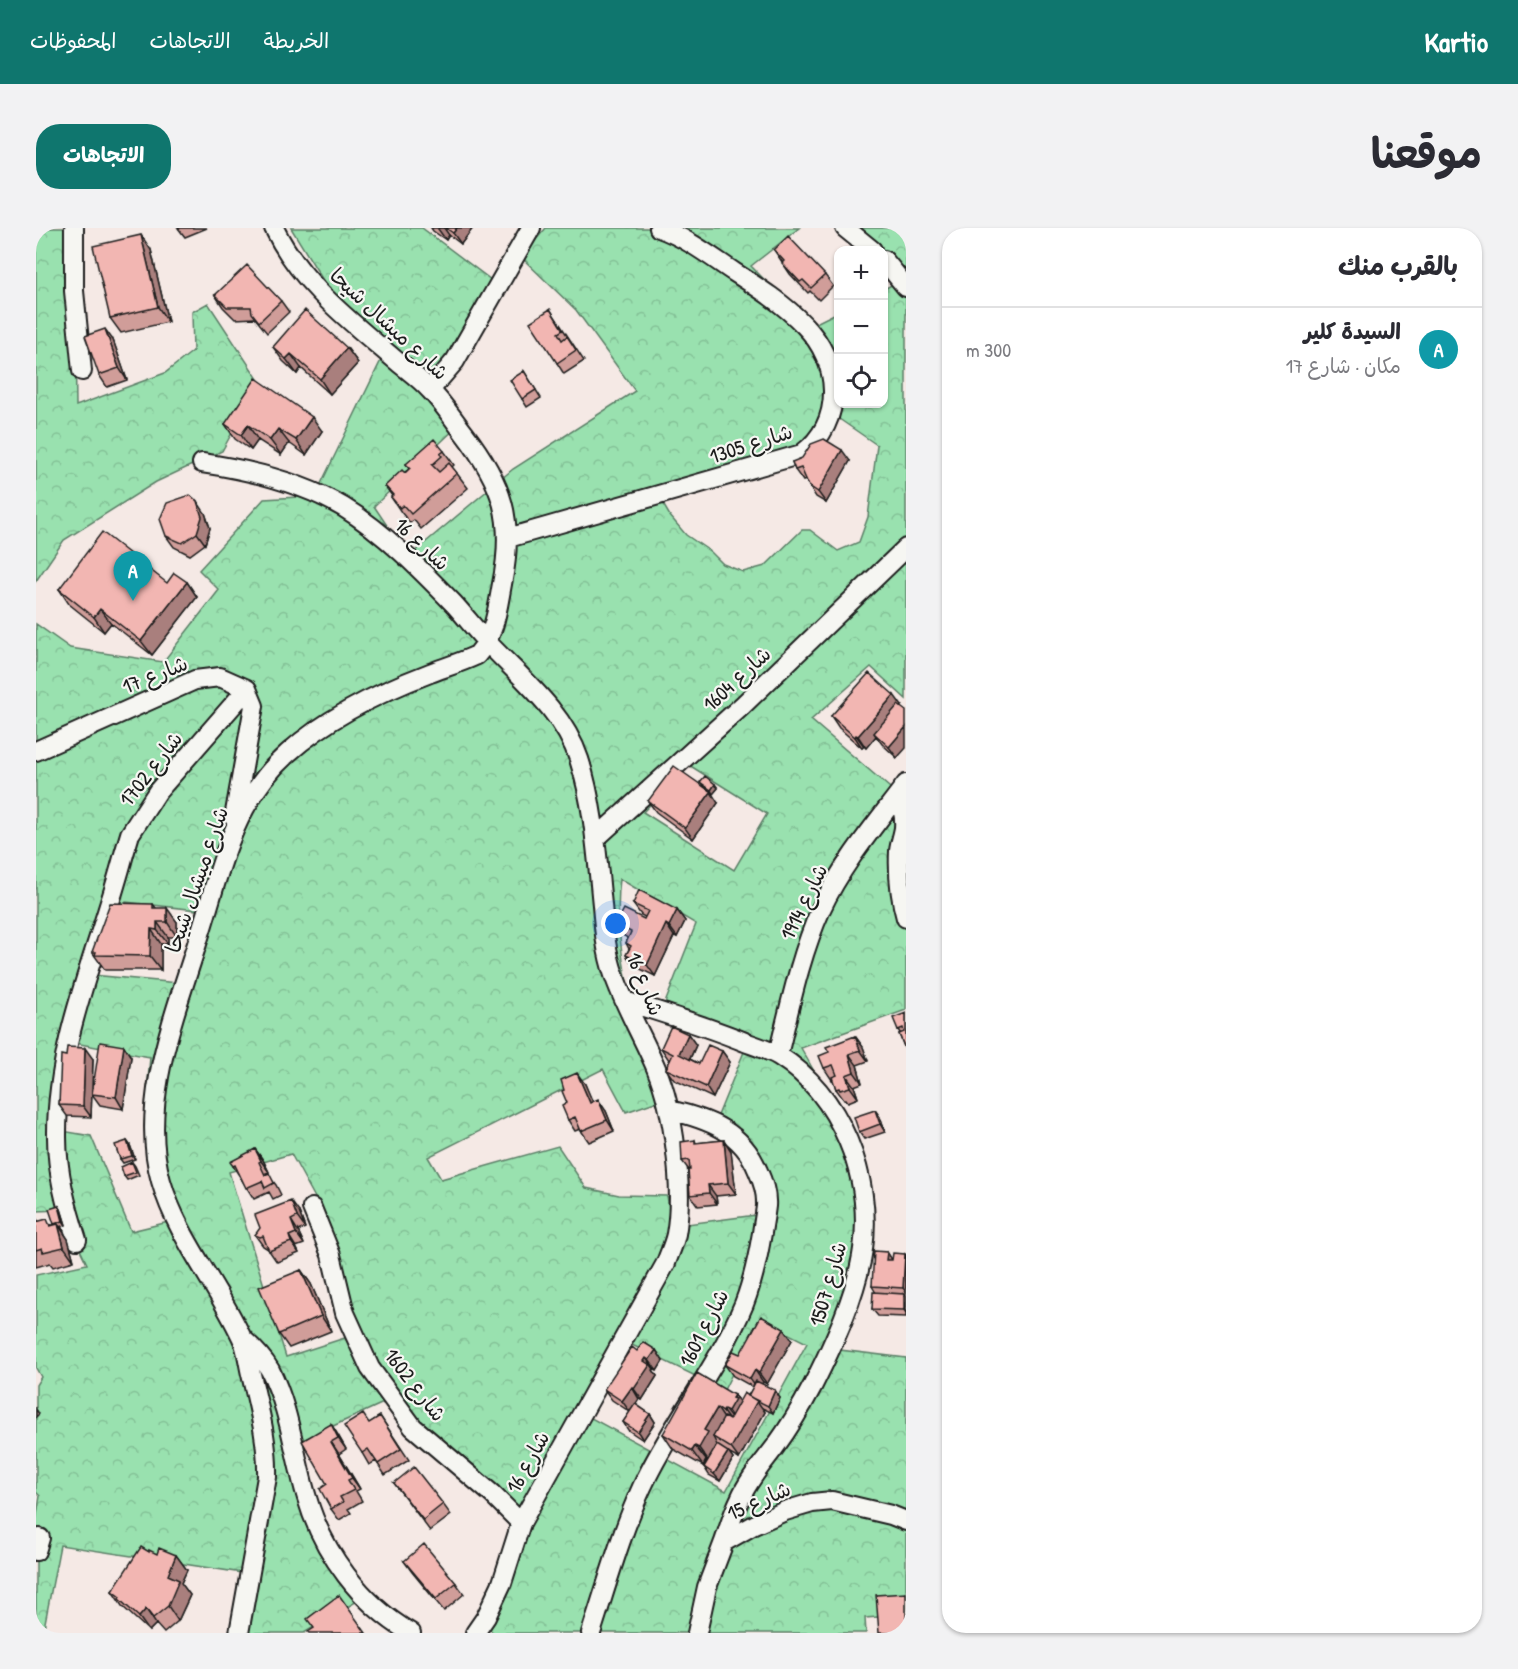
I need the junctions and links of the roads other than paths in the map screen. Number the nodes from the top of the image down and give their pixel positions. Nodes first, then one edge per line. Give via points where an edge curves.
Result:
1 (74, 228) edge
2 (274, 228) edge
3 (531, 228) edge
4 (659, 228) edge
5 (845, 228) edge
6 (867, 246) edge
7 (888, 265) edge
8 (906, 287) edge
9 (82, 371) dead end
10 (430, 390) junction
11 (202, 463) dead end
12 (508, 538) junction
13 (906, 548) edge
14 (488, 643) junction
15 (247, 689) junction
16 (36, 751) edge
17 (902, 789) edge
18 (595, 839) junction
19 (230, 843) junction
20 (906, 918) edge
21 (625, 1001) junction
22 (778, 1055) junction
23 (669, 1110) junction
24 (312, 1208) dead end
25 (77, 1240) dead end
26 (242, 1338) junction
27 (906, 1521) edge
28 (521, 1523) junction
29 (724, 1542) junction
30 (401, 1630) edge
31 (239, 1633) edge
32 (475, 1633) edge
33 (591, 1633) edge
34 (697, 1633) edge

1 - 9 street via 74,291
2 - 10 street, شارع ميشال شيحا via 284,249 308,280
3 - 10 street via 455,361
4 - 12 street, شارع 1305 via 693,244 806,326 819,345 834,387 823,433 802,454
5 - 6 street
7 - 8 street
10 - 12 street, شارع ميشال شيحا via 493,475 503,500
11 - 14 street, شارع 16 via 283,481 341,507 402,554
12 - 14 street, شارع ميشال شيحا via 504,578
13 - 18 street, شارع 1604 via 742,706
14 - 18 street, شارع 16 via 544,701 563,728 587,786
14 - 19 street, شارع ميشال شيحا via 477,656 378,696 308,736 264,779 245,808
15 - 16 street, شارع 17 via 220,677 195,680
15 - 19 street via 255,706
15 - 25 street, شارع 1702 via 158,791 130,834 77,1011 60,1092 60,1172
17 - 20 street via 904,826 899,873
17 - 22 street, شارع 1914 via 839,876 821,909 806,946
18 - 21 street, شارع 16 via 604,935
19 - 26 street, شارع ميشال شيحا via 161,1063 155,1156 173,1215
21 - 22 street, شارع 1507
21 - 23 street, شارع 16 via 657,1070
22 - 29 street, شارع 1507 via 803,1074 822,1096 850,1145 861,1184 863,1251 834,1343 811,1388 740,1498
23 - 28 street, شارع 16 via 679,1203 676,1236 637,1318
23 - 33 street, شارع 1601 via 699,1116 720,1126 743,1145 756,1164 766,1205 757,1260 744,1304 642,1486
24 - 28 street, شارع 1602 via 331,1255 345,1314 370,1368 413,1426
26 - 30 street via 270,1370 307,1500 324,1540 362,1596
26 - 31 street, شارع ميشال شيحا via 268,1454
27 - 29 street, شارع 15 via 832,1502 812,1503 785,1511
28 - 32 street, شارع 16 via 502,1583
29 - 34 street, شارع 15 via 707,1587

